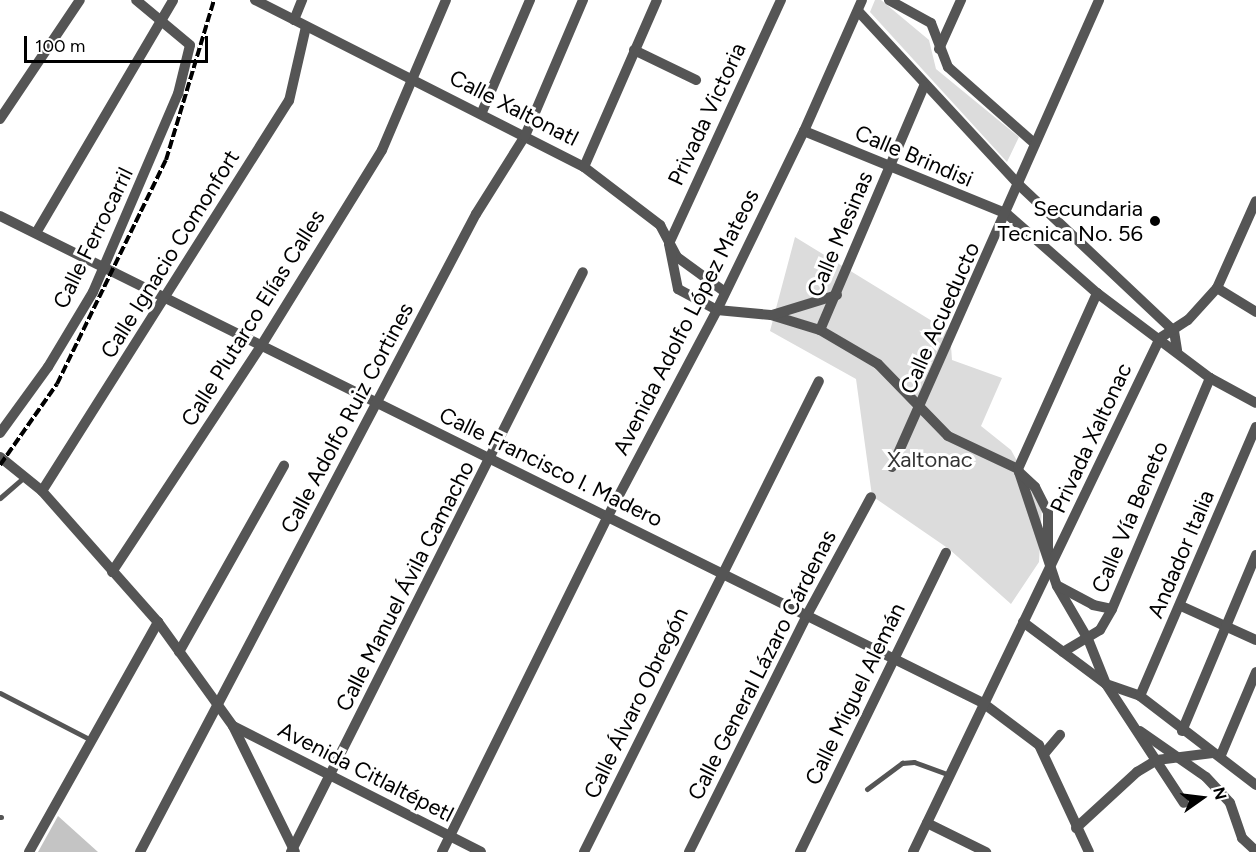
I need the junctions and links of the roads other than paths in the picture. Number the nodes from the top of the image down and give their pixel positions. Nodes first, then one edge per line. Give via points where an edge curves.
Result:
1 (80, 0) edge
2 (136, 0) edge
3 (173, 0) edge
4 (255, 0) edge
5 (302, 0) edge
6 (446, 0) edge
7 (530, 0) edge
8 (583, 0) edge
9 (657, 0) edge
10 (781, 0) edge
11 (862, 0) edge
12 (889, 0) edge
13 (961, 0) edge
14 (1099, 0) edge
15 (858, 11) junction
16 (164, 20) junction
17 (294, 20) junction
18 (306, 27) junction
19 (939, 49) junction
20 (634, 50) junction
21 (413, 78) junction
22 (696, 80) dead end
23 (924, 86) junction
24 (482, 112) junction
25 (0, 119) edge
26 (804, 131) junction
27 (525, 136) junction
28 (1035, 144) junction
29 (584, 166) junction
30 (890, 167) junction
31 (1019, 185) junction
32 (1256, 201) edge
33 (1007, 214) junction
34 (0, 216) edge
35 (36, 233) junction
36 (669, 244) junction
37 (104, 264) junction
38 (583, 272) dead end
39 (1217, 288) junction
40 (725, 292) junction
41 (1097, 293) junction
42 (837, 295) junction
43 (167, 298) junction
44 (717, 310) junction
45 (1256, 312) edge
46 (771, 315) junction
47 (820, 330) junction
48 (1174, 331) junction
49 (1160, 338) junction
50 (261, 346) junction
51 (1178, 351) junction
52 (1209, 378) junction
53 (819, 381) dead end
54 (1256, 403) edge
55 (377, 404) junction
56 (920, 408) junction
57 (1256, 427) edge
58 (0, 433) edge
59 (0, 458) edge
60 (491, 460) junction
61 (284, 466) dead end
62 (892, 467) dead end
63 (1018, 470) junction
64 (24, 478) junction
65 (42, 491) junction
66 (871, 497) dead end
67 (0, 498) edge
68 (608, 516) junction
69 (946, 553) dead end
70 (1256, 555) edge
71 (1051, 568) junction
72 (112, 572) junction
73 (723, 572) junction
74 (1057, 586) junction
75 (1181, 606) junction
76 (1112, 609) junction
77 (807, 615) junction
78 (158, 622) junction
79 (1023, 622) junction
80 (1224, 628) junction
81 (1088, 639) junction
82 (1256, 640) edge
83 (179, 652) junction
84 (1063, 652) junction
85 (894, 659) junction
86 (1256, 672) edge
87 (1106, 684) junction
88 (0, 693) edge
89 (1140, 696) junction
90 (983, 703) junction
91 (216, 707) junction
92 (233, 726) junction
93 (1135, 727) junction
94 (1182, 731) junction
95 (1060, 735) dead end
96 (89, 739) junction
97 (1044, 754) junction
98 (1217, 754) junction
99 (1180, 758) junction
100 (1157, 760) junction
101 (950, 775) junction
102 (330, 777) junction
103 (1256, 785) edge
104 (867, 789) dead end
105 (1184, 803) dead end
106 (927, 823) junction
107 (1076, 828) junction
108 (450, 836) junction
109 (293, 851) edge
110 (1256, 851) edge
111 (29, 852) edge
112 (140, 852) edge
113 (442, 852) edge
114 (481, 852) edge
115 (584, 852) edge
116 (689, 852) edge
117 (800, 852) edge
118 (913, 852) edge
119 (986, 852) edge
120 (1089, 852) edge

1 - 25 street
2 - 16 street
3 - 16 street
4 - 17 street, Calle Xaltonatl
5 - 17 street
6 - 21 street, Calle Plutarco Elías Calles
7 - 24 street
8 - 27 street, Calle Adolfo Ruiz Cortines
9 - 20 street
10 - 36 street, Privada Victoria
11 - 15 street, Avenida Adolfo López Mateos
12 - 19 street via 931,22
13 - 19 street
14 - 28 street, Calle Acueducto
15 - 23 street
15 - 26 street, Avenida Adolfo López Mateos
16 - 35 street
16 - 37 street, Calle Ferrocarril via 190,45 178,94
17 - 18 street, Calle Xaltonatl
18 - 21 street, Calle Xaltonatl
18 - 43 street, Calle Ignacio Comonfort via 289,101
19 - 28 street via 958,77
20 - 22 street
20 - 29 street
21 - 24 street, Calle Xaltonatl
21 - 50 street, Calle Plutarco Elías Calles via 382,150
23 - 30 street, Calle Mesinas
23 - 31 street
24 - 27 street, Calle Xaltonatl
26 - 30 street, Calle Brindisi
26 - 40 street, Avenida Adolfo López Mateos
27 - 29 street, Calle Xaltonatl
27 - 55 street, Calle Adolfo Ruiz Cortines via 476,214
28 - 31 street, Calle Acueducto
29 - 36 street, Calle Xaltonatl via 660,225
30 - 33 street, Calle Brindisi
30 - 42 street, Calle Mesinas
31 - 33 street, Calle Acueducto
31 - 48 street
32 - 39 street
33 - 41 street, Calle Brindisi
33 - 56 street, Calle Acueducto
34 - 35 street, Calle Francisco I. Madero
35 - 37 street, Calle Francisco I. Madero
36 - 40 street, Calle Xaltonatl via 690,270
36 - 44 street via 678,289
37 - 43 street, Calle Francisco I. Madero
37 - 58 street, Calle Ferrocarril via 93,292 48,367
38 - 60 street, Calle Manuel Ávila Camacho
39 - 45 street
39 - 48 street
40 - 44 street, Avenida Adolfo López Mateos
41 - 49 street, Calle Brindisi
41 - 63 street
42 - 46 street
42 - 47 street, Calle Mesinas
43 - 50 street, Calle Francisco I. Madero
43 - 65 street, Calle Ignacio Comonfort
44 - 46 street
44 - 68 street, Avenida Adolfo López Mateos
46 - 47 street
47 - 56 street via 878,364
48 - 49 street
48 - 51 street
49 - 51 street, Calle Brindisi
49 - 71 street, Privada Xaltonac
50 - 55 street, Calle Francisco I. Madero
50 - 72 street, Calle Plutarco Elías Calles
51 - 52 street, Calle Brindisi
52 - 54 street, Calle Brindisi
52 - 76 street, Calle Vía Beneto
53 - 73 street, Calle Álvaro Obregón
55 - 60 street, Calle Francisco I. Madero
55 - 91 street, Calle Adolfo Ruiz Cortines
56 - 62 street
56 - 63 street, Calle Acueducto via 948,436
57 - 75 street, Andador Italia
59 - 64 street
60 - 68 street, Calle Francisco I. Madero
60 - 102 street, Calle Manuel Ávila Camacho
61 - 83 street
63 - 71 street
64 - 65 street
64 - 67 lane
65 - 72 street
66 - 77 street, Calle General Lázaro Cárdenas
68 - 73 street, Calle Francisco I. Madero
68 - 108 street, Avenida Adolfo López Mateos
69 - 85 street, Calle Miguel Alemán
70 - 80 street
71 - 74 street
71 - 79 street, Privada Xaltonac
72 - 78 street
73 - 77 street, Calle Francisco I. Madero
73 - 115 street, Calle Álvaro Obregón
74 - 76 street via 1093,605
74 - 81 street
75 - 80 street
75 - 89 street, Andador Italia
76 - 81 street, Calle Vía Beneto via 1100,630
77 - 85 street, Calle Francisco I. Madero
77 - 116 street, Calle General Lázaro Cárdenas
78 - 83 street
78 - 96 street
79 - 84 street
79 - 90 street, Privada Xaltonac
80 - 82 street
80 - 94 street
81 - 84 street, Calle Vía Beneto
81 - 87 street
83 - 91 street
84 - 87 street
85 - 90 street, Calle Francisco I. Madero
85 - 117 street, Calle Miguel Alemán
86 - 98 street
87 - 89 street
87 - 93 street
88 - 96 lane
89 - 94 street
90 - 97 street, Calle Francisco I. Madero via 1030,737
90 - 101 street, Privada Xaltonac
91 - 92 street
91 - 112 street, Calle Adolfo Ruiz Cortines
92 - 102 street, Avenida Citlaltépetl
92 - 109 street
93 - 99 street
93 - 100 street
94 - 98 street
95 - 97 street
96 - 111 street
97 - 107 street, Calle Francisco I. Madero
98 - 99 street
98 - 103 street
99 - 100 street
99 - 110 street via 1206,777 1230,804 1242,838
100 - 105 street
100 - 107 street via 1137,772
101 - 104 lane via 914,762 902,763
101 - 106 street, Privada Xaltonac
102 - 108 street, Avenida Citlaltépetl
102 - 109 street, Calle Manuel Ávila Camacho
106 - 118 street, Privada Xaltonac
106 - 119 street
107 - 120 street, Calle Francisco I. Madero
108 - 113 street, Avenida Adolfo López Mateos
108 - 114 street, Avenida Citlaltépetl

